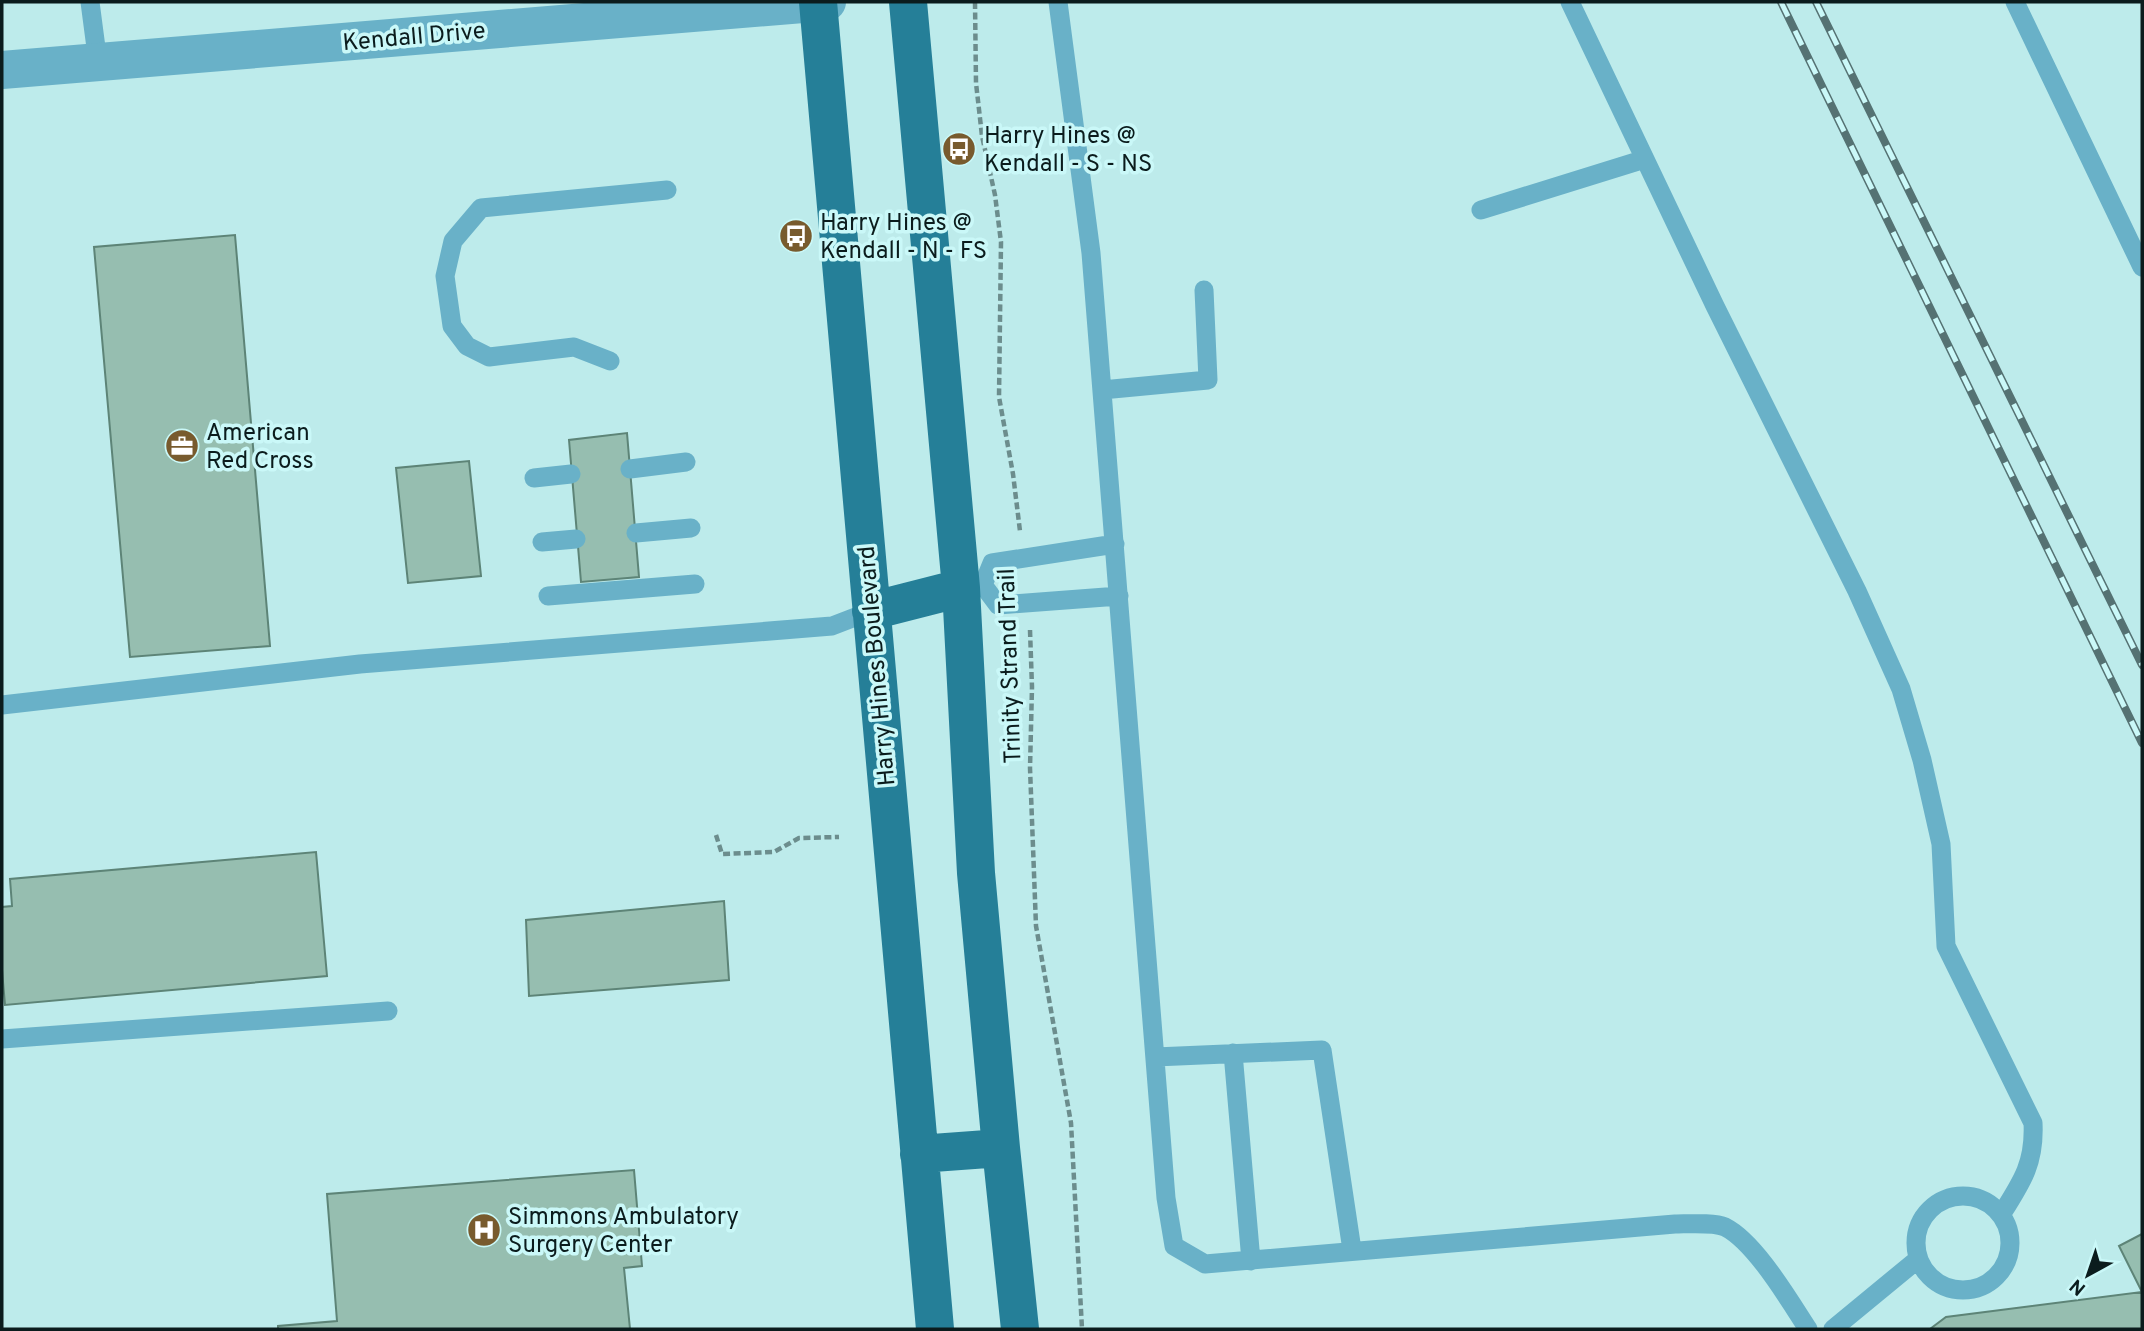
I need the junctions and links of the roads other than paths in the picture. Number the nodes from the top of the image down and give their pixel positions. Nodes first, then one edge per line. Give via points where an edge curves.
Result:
1 (90, 2) edge
2 (818, 2) edge
3 (827, 2) edge
4 (908, 2) edge
5 (1058, 2) edge
6 (1570, 2) edge
7 (2015, 2) edge
8 (98, 63) junction
9 (2, 70) edge
10 (1645, 159) junction
11 (667, 190) dead end
12 (1481, 210) dead end
13 (2142, 267) edge
14 (1204, 290) dead end
15 (610, 361) dead end
16 (1102, 390) junction
17 (686, 462) dead end
18 (631, 469) dead end
19 (571, 474) dead end
20 (534, 478) dead end
21 (691, 528) dead end
22 (636, 533) dead end
23 (576, 538) dead end
24 (542, 542) dead end
25 (1115, 544) junction
26 (695, 584) dead end
27 (972, 587) junction
28 (548, 596) dead end
29 (1119, 596) junction
30 (871, 611) junction
31 (2, 705) edge
32 (388, 1010) dead end
33 (2, 1039) edge
34 (1233, 1053) junction
35 (1155, 1057) junction
36 (1001, 1148) junction
37 (919, 1154) junction
38 (2001, 1215) junction
39 (1352, 1250) junction
40 (1917, 1259) junction
41 (1251, 1261) junction
42 (935, 1329) edge
43 (1020, 1329) edge
44 (1808, 1329) edge
45 (1833, 1329) edge

1 - 8 lane
2 - 3 street, Kendall Drive
2 - 8 street, Kendall Drive
2 - 30 main road, Harry Hines Boulevard
4 - 27 main road
5 - 16 lane via 1091,253
6 - 10 lane
7 - 13 lane
8 - 9 street, Kendall Drive
10 - 12 lane
10 - 38 lane via 1901,689 1941,845 1946,946 2033,1123 2034,1144 2025,1177
11 - 15 lane via 481,208 453,240 446,276 452,326 467,346 489,357 574,347
14 - 16 lane via 1208,380
16 - 25 lane
17 - 18 lane
19 - 20 lane
21 - 22 lane
23 - 24 lane
25 - 27 lane via 992,562
25 - 29 lane
26 - 28 lane
27 - 29 lane via 998,604
27 - 30 main road
27 - 36 main road via 976,873
29 - 35 lane
30 - 31 lane via 832,626 360,664
30 - 37 main road, Harry Hines Boulevard
32 - 33 lane
34 - 35 lane
34 - 39 lane via 1322,1050
34 - 41 lane
35 - 41 lane via 1174,1246 1205,1264
36 - 37 main road
36 - 43 main road
37 - 42 main road, Harry Hines Boulevard
38 - 40 lane via 1986,1201 1967,1195 1947,1198 1921,1219 1915,1235
38 - 40 lane via 2010,1234 2010,1254 2001,1272 1985,1286 1966,1291 1946,1288 1929,1277
39 - 41 lane
39 - 44 lane via 1675,1224 1723,1226 1746,1243
40 - 45 lane

